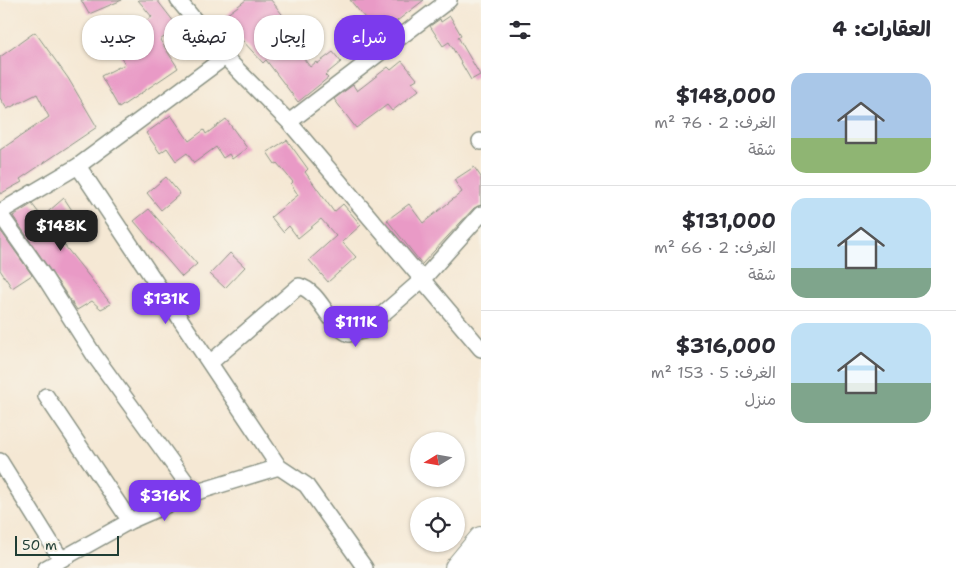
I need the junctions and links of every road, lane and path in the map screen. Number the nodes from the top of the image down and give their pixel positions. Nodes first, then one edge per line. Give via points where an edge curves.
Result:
1 (178, 0) edge
2 (449, 0) edge
3 (190, 15) edge
4 (221, 60) edge
5 (228, 60) edge
6 (289, 122) junction
7 (78, 166) junction
8 (0, 213) edge
9 (481, 214) edge
10 (423, 279) junction
11 (481, 349) edge
12 (210, 363) junction
13 (46, 396) dead end
14 (0, 461) edge
15 (279, 467) junction
16 (194, 493) junction
17 (130, 521) junction
18 (481, 539) edge
19 (61, 559) junction
20 (46, 568) edge
21 (366, 568) edge
22 (457, 568) edge

1 - 3 street
2 - 6 street
4 - 7 street
5 - 6 street
6 - 10 street
7 - 8 street
7 - 12 street
8 - 16 street via 94,356
9 - 10 street
10 - 11 street
10 - 12 street via 363,331 349,334 338,329 313,294 299,286
12 - 15 street
13 - 17 street
14 - 19 street
15 - 16 street
15 - 21 street via 306,485
16 - 17 street
17 - 19 street
18 - 22 main road
19 - 20 street

